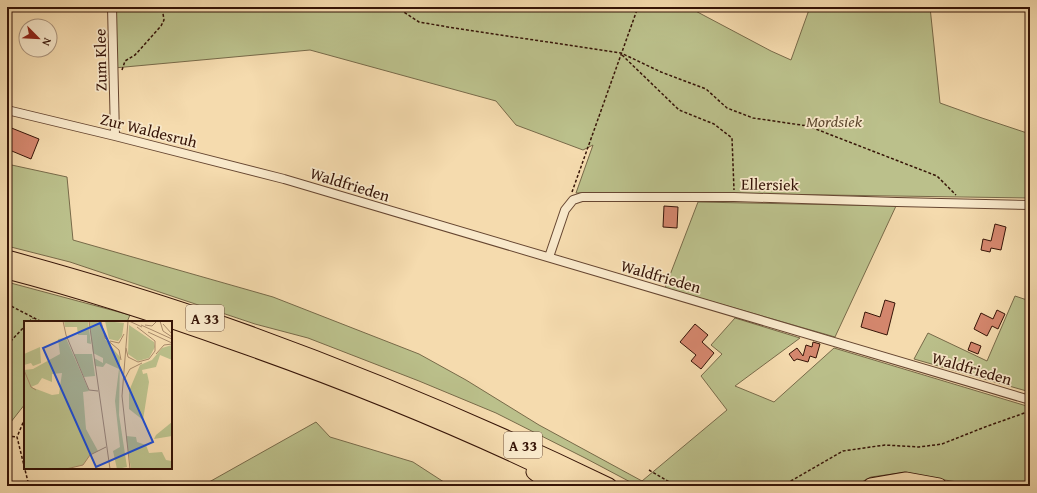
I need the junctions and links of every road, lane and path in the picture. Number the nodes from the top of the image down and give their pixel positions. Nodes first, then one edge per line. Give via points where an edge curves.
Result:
1 (112, 7) edge
2 (162, 7) edge
3 (396, 7) edge
4 (638, 7) edge
5 (621, 53) junction
6 (114, 82) junction
7 (7, 110) edge
8 (115, 136) junction
9 (284, 179) joint
10 (734, 197) junction
11 (573, 200) junction
12 (964, 204) junction
13 (1030, 205) edge
14 (549, 257) junction
15 (7, 258) edge
16 (7, 271) edge
17 (7, 304) edge
18 (33, 318) junction
19 (30, 321) edge
20 (40, 321) edge
21 (24, 327) edge
22 (7, 345) edge
23 (1030, 400) edge
24 (1030, 412) edge
25 (24, 420) edge
26 (7, 436) edge
27 (17, 437) junction
28 (509, 454) junction
29 (24, 466) edge
30 (25, 469) edge
31 (649, 470) dead end
32 (29, 486) edge
33 (553, 486) edge
34 (580, 486) edge
35 (609, 486) edge
36 (676, 486) edge
37 (782, 486) edge
38 (871, 486) edge
39 (939, 486) edge

1 - 6 street, Zum Klee
2 - 6 path via 164,20 161,26 135,55 125,60
3 - 5 path via 419,22
4 - 5 path
5 - 10 path via 679,110 714,124 732,138
5 - 11 path via 571,195
5 - 12 path via 706,89 727,108 753,118 808,126 937,176
6 - 8 street, Zum Klee
7 - 8 street, Zur Waldesruh
8 - 9 street, Zur Waldesruh
9 - 14 street, Waldfrieden
10 - 11 street, Ellersiek via 582,197
10 - 12 street, Ellersiek
11 - 14 street via 565,210
12 - 13 street, Ellersiek
14 - 23 street, Waldfrieden
15 - 35 highway, A 33 via 202,317 284,346 437,407
16 - 28 highway, A 33 via 115,302 280,358 431,419
17 - 18 path
18 - 19 path
18 - 20 path
21 - 22 path
24 - 37 path via 942,444 919,447 885,445 843,452
25 - 27 path
26 - 27 path
27 - 29 path
28 - 33 highway
28 - 34 highway, A 33
30 - 32 path
31 - 36 path
38 - 39 highway via 906,480

